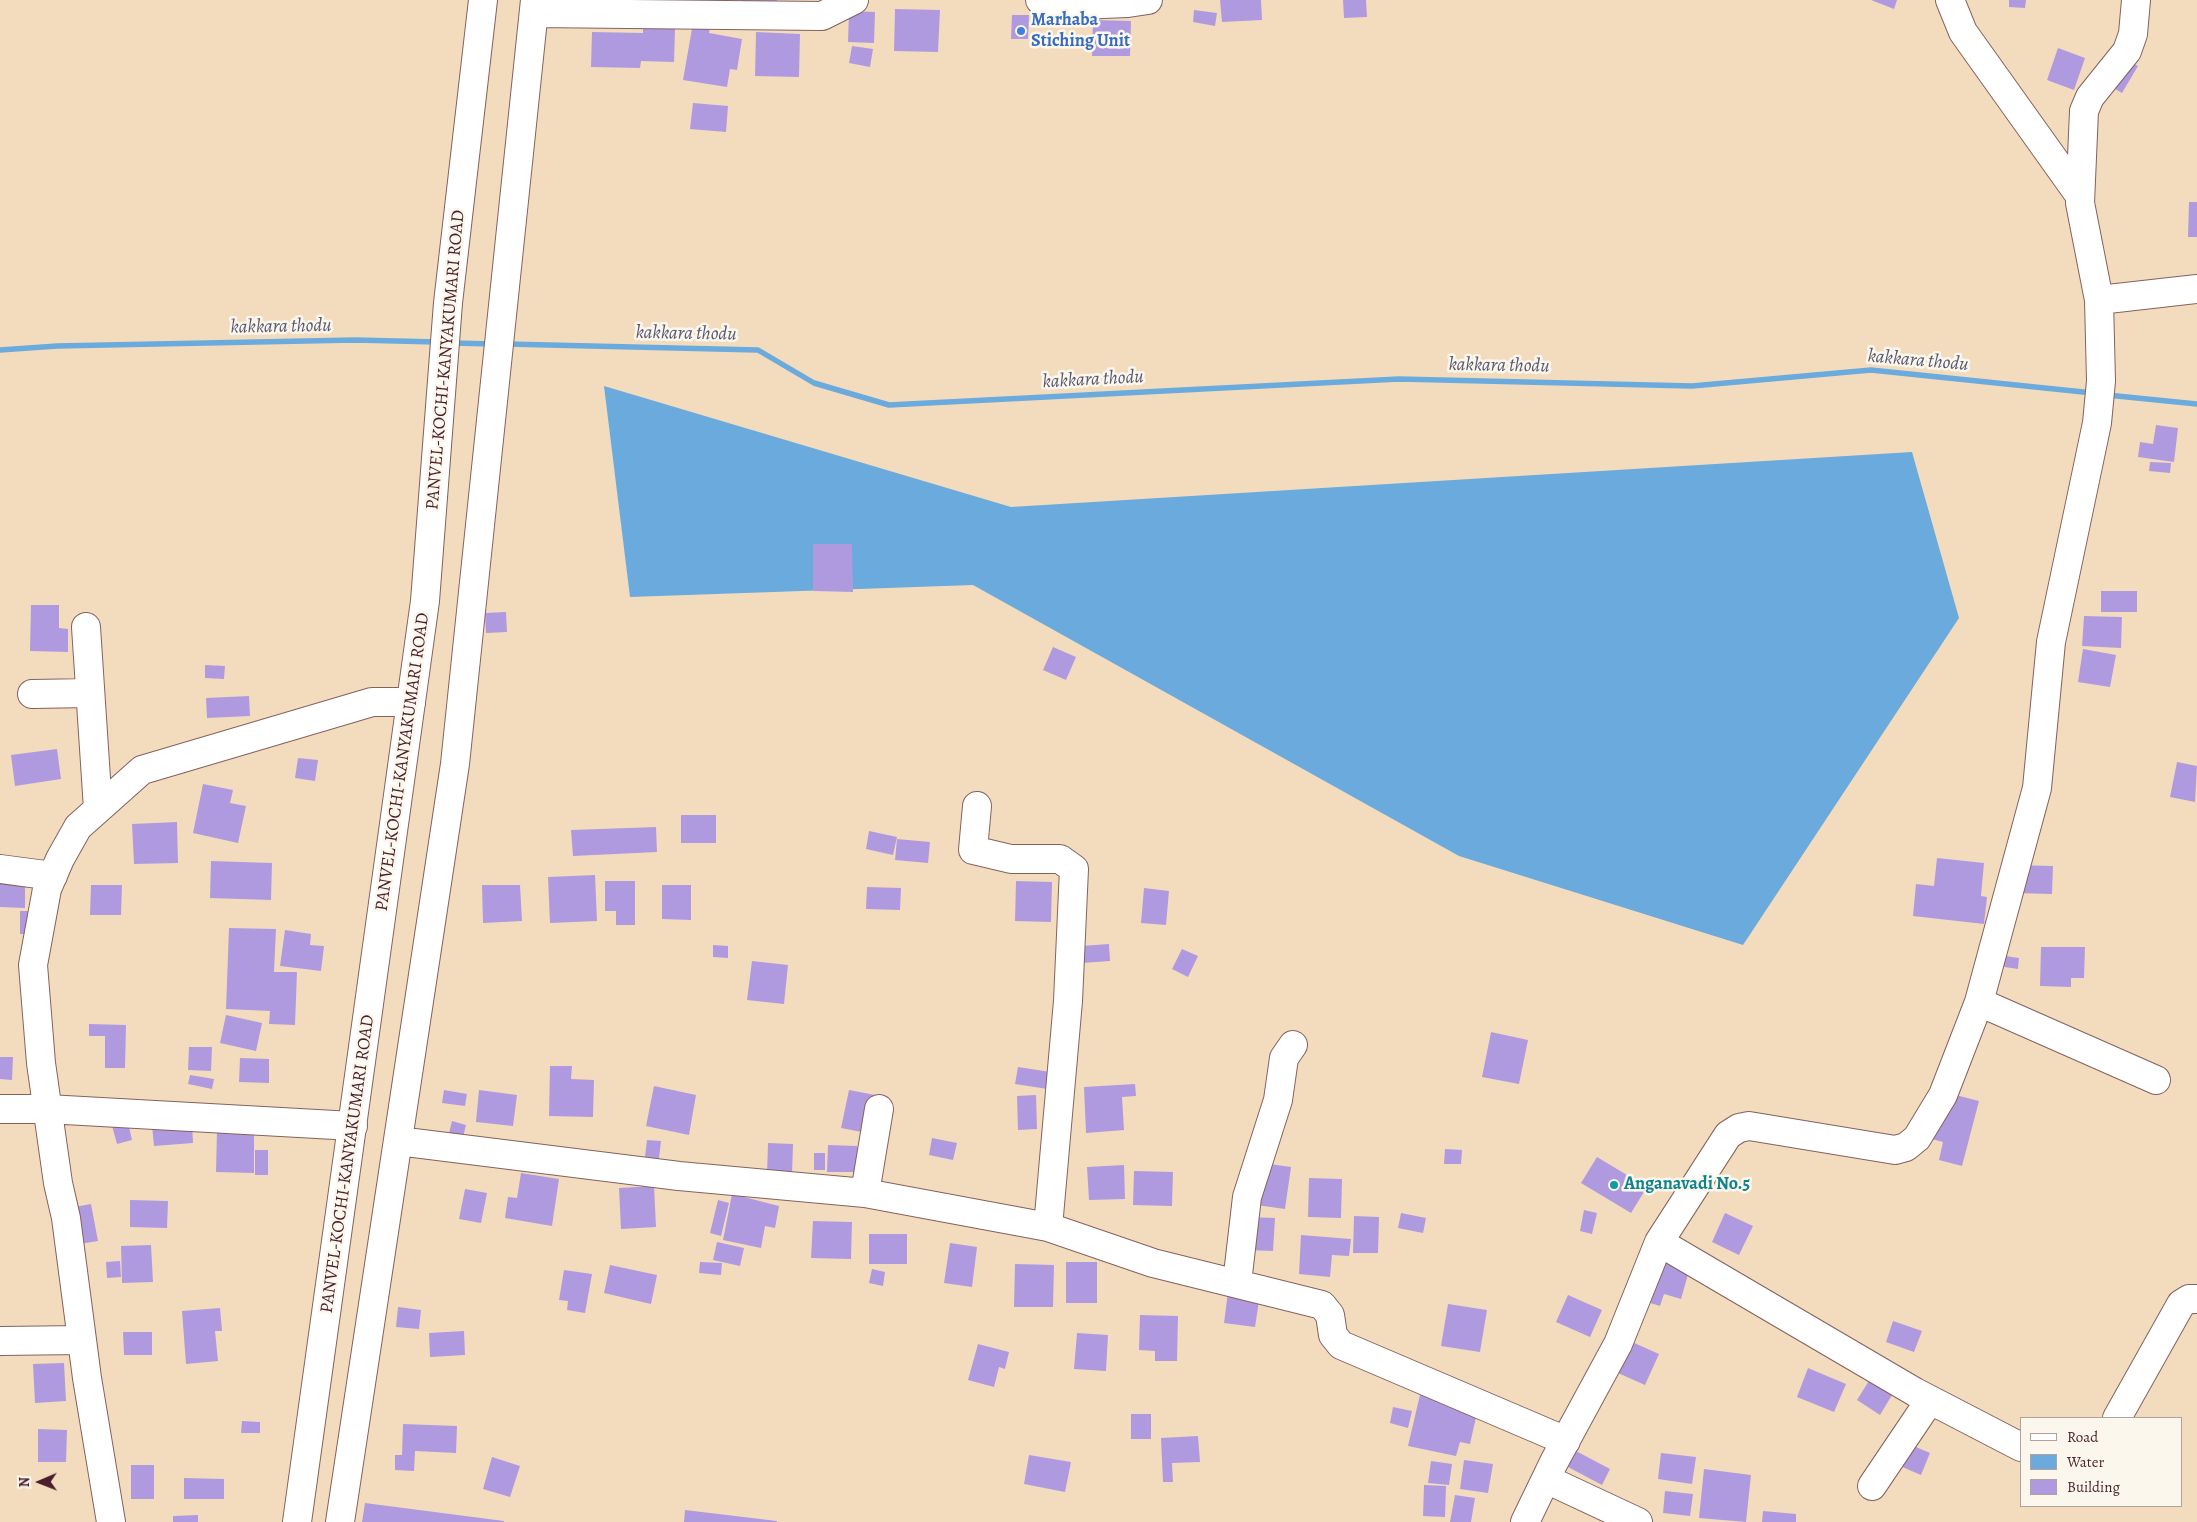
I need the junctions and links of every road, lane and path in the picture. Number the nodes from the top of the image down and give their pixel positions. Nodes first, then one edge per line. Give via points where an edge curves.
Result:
1 (483, 0) edge
2 (854, 0) edge
3 (1040, 0) edge
4 (1148, 0) edge
5 (1950, 0) edge
6 (2136, 0) edge
7 (535, 7) edge
8 (646, 8) edge
9 (2080, 196) junction
10 (2197, 289) edge
11 (2099, 300) junction
12 (86, 627) dead end
13 (90, 693) junction
14 (32, 694) dead end
15 (412, 702) junction
16 (977, 806) dead end
17 (98, 809) junction
18 (0, 869) edge
19 (53, 876) junction
20 (1979, 1002) junction
21 (1293, 1045) dead end
22 (2156, 1080) dead end
23 (879, 1108) dead end
24 (0, 1109) edge
25 (47, 1109) junction
26 (353, 1126) junction
27 (398, 1141) junction
28 (865, 1192) junction
29 (1048, 1227) junction
30 (1659, 1242) junction
31 (1237, 1283) junction
32 (2197, 1299) edge
33 (82, 1340) junction
34 (0, 1341) edge
35 (1930, 1400) junction
36 (2118, 1417) edge
37 (1566, 1441) junction
38 (2020, 1446) edge
39 (1546, 1479) junction
40 (1872, 1486) dead end
41 (111, 1522) edge
42 (297, 1522) edge
43 (340, 1522) edge
44 (1525, 1522) edge
45 (1638, 1522) edge

1 - 15 main road, PANVEL-KOCHI-KANYAKUMARI ROAD via 448,303 425,601
2 - 8 main road via 822,16
3 - 4 main road via 1078,5
5 - 9 main road via 1963,32
6 - 9 main road via 2133,34 2127,51 2090,97 2084,111
7 - 8 main road
7 - 27 main road via 455,764
9 - 11 main road
10 - 11 main road
11 - 20 main road via 2101,381 2097,423 2051,642 2037,788
12 - 13 main road
13 - 14 main road
13 - 17 main road
15 - 17 main road via 372,702 142,770
15 - 26 main road, PANVEL-KOCHI-KANYAKUMARI ROAD
16 - 29 main road via 974,850 1012,859 1060,859 1074,869 1068,1001
17 - 19 main road via 78,827
18 - 19 main road
19 - 25 main road via 47,888 33,965
20 - 22 main road
20 - 30 main road via 1943,1095 1916,1138 1906,1147 1895,1150 1750,1126 1738,1128 1728,1135
21 - 31 main road via 1284,1058 1278,1100 1247,1196
23 - 28 main road
24 - 25 main road
25 - 26 main road
25 - 33 main road
26 - 42 main road, PANVEL-KOCHI-KANYAKUMARI ROAD
27 - 28 main road via 678,1176
27 - 43 main road
28 - 29 main road
29 - 31 main road via 1153,1263
30 - 35 main road
30 - 37 main road via 1618,1344
31 - 37 main road via 1322,1305 1330,1315 1333,1334 1341,1345
32 - 36 main road via 2181,1304
33 - 34 main road
33 - 41 main road
35 - 38 main road
35 - 40 main road
37 - 39 main road
39 - 44 main road
39 - 45 main road

